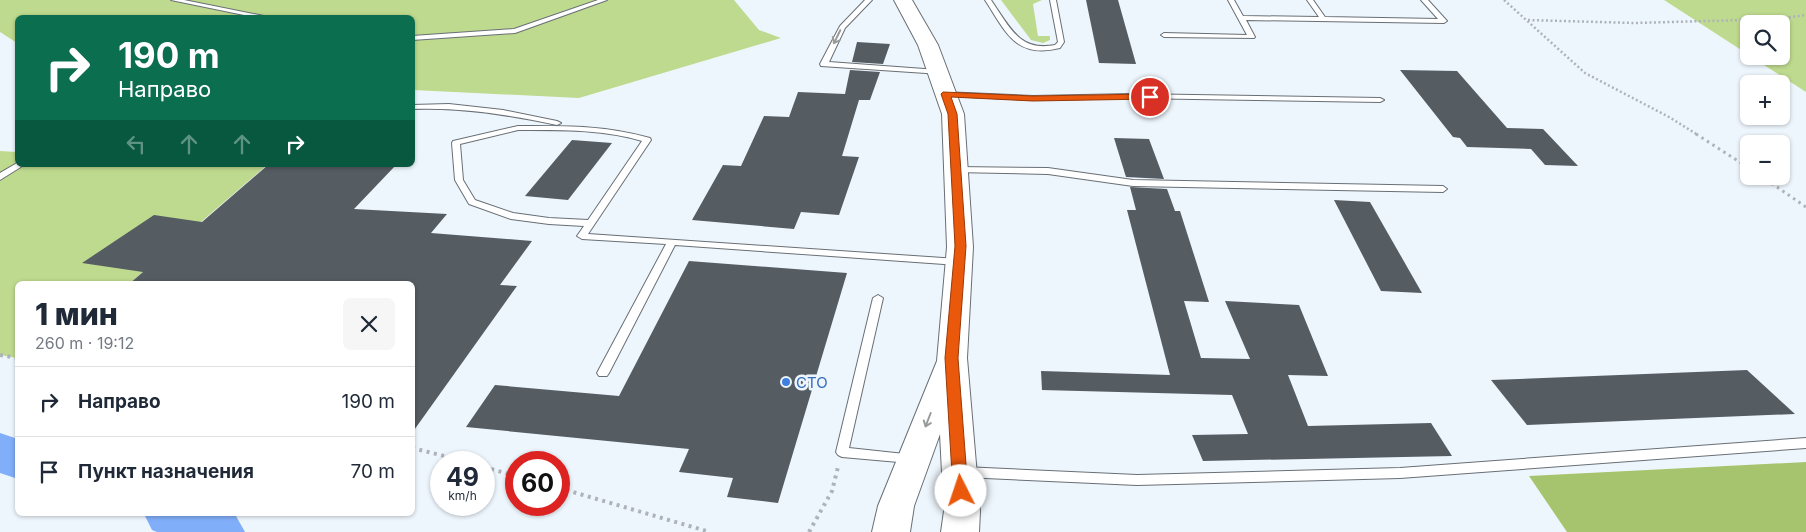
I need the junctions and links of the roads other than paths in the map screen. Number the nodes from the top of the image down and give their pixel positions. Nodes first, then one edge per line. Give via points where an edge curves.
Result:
1 (174, 0) edge
2 (604, 0) edge
3 (869, 0) edge
4 (903, 0) edge
5 (988, 0) edge
6 (1054, 0) edge
7 (1231, 0) edge
8 (1310, 0) edge
9 (1424, 0) edge
10 (255, 15) edge
11 (1241, 18) junction
12 (1324, 20) junction
13 (1164, 35) dead end
14 (415, 38) edge
15 (938, 72) junction
16 (946, 94) junction
17 (1380, 100) dead end
18 (415, 107) edge
19 (574, 128) junction
20 (17, 167) edge
21 (956, 170) junction
22 (0, 177) edge
23 (1443, 189) dead end
24 (591, 223) junction
25 (672, 242) junction
26 (959, 262) junction
27 (878, 298) dead end
28 (952, 358) junction
29 (603, 373) dead end
30 (1806, 443) edge
31 (914, 458) junction
32 (960, 472) junction
33 (893, 519) edge
34 (961, 521) edge

1 - 10 lane
2 - 14 lane via 514,31
3 -> 15 lane via 842,27 824,64
4 - 15 main road via 928,45
5 - 6 lane via 1019,44 1050,50 1061,42
7 - 11 lane
8 - 12 lane
9 - 12 lane via 1444,21
11 - 12 lane
11 - 13 lane via 1252,37
15 - 16 main road
16 - 17 lane via 1033,98 1131,96
16 - 21 main road via 953,114
18 - 19 lane via 489,109
19 - 24 lane via 624,133 648,140
19 - 24 lane via 518,128 456,143 459,180 472,202 511,216
20 - 22 lane
21 - 23 lane via 1048,171 1133,183
21 - 26 main road
24 - 25 lane via 582,236
25 - 26 lane
25 - 29 lane
26 - 28 main road
27 - 31 lane via 842,452
28 -> 31 main road
28 - 32 main road
30 - 32 lane via 1400,473 1138,480
31 - 33 main road
32 - 34 main road

